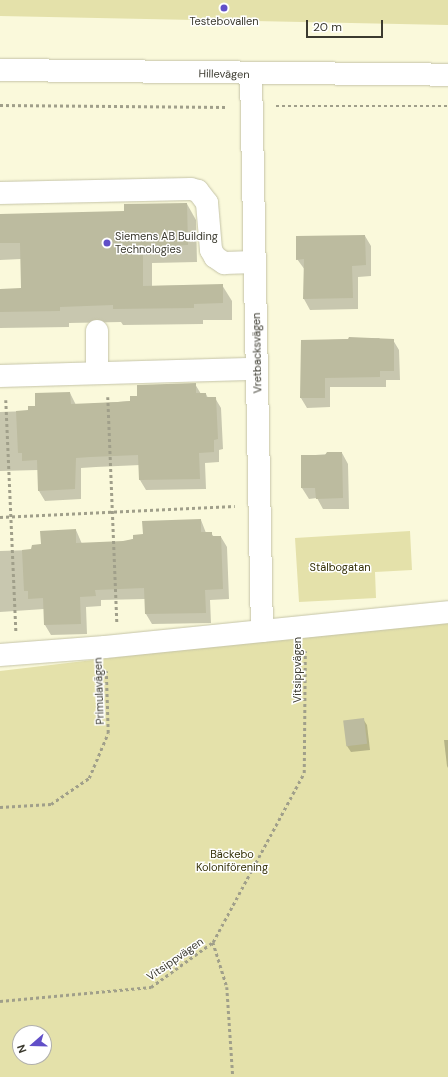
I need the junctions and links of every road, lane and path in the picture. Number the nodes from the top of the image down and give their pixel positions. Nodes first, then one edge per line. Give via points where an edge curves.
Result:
1 (0, 70) edge
2 (251, 74) junction
3 (448, 75) edge
4 (0, 104) edge
5 (448, 106) edge
6 (251, 107) junction
7 (0, 193) edge
8 (255, 262) junction
9 (97, 331) dead end
10 (258, 369) junction
11 (102, 372) junction
12 (3, 375) edge
13 (259, 505) junction
14 (112, 512) junction
15 (12, 516) junction
16 (0, 517) edge
17 (448, 612) edge
18 (305, 627) junction
19 (262, 632) junction
20 (111, 646) junction
21 (8, 654) edge
22 (0, 807) edge
23 (213, 942) junction
24 (0, 1001) edge
25 (233, 1077) edge

1 - 2 street, Hillevägen
2 - 3 street, Hillevägen
2 - 6 street, Vretbacksvägen
4 - 6 path
5 - 6 path
6 - 8 street, Vretbacksvägen
7 - 8 street via 191,189 198,191 207,203 211,250 215,257 224,263
8 - 10 street, Vretbacksvägen
9 - 11 street
10 - 11 street
10 - 13 street, Vretbacksvägen
11 - 12 street
11 - 14 path, Primulavägen
12 - 15 path
13 - 14 path
13 - 19 street, Vretbacksvägen
14 - 15 path
14 - 20 path, Primulavägen
15 - 16 path
15 - 21 path
17 - 18 street
18 - 19 street
18 - 23 path, Vitsippvägen via 304,773
19 - 20 street
20 - 21 street
20 - 22 path, Primulavägen via 108,733 89,778 51,804
23 - 24 path, Vitsippvägen via 151,987
23 - 25 path via 226,988

